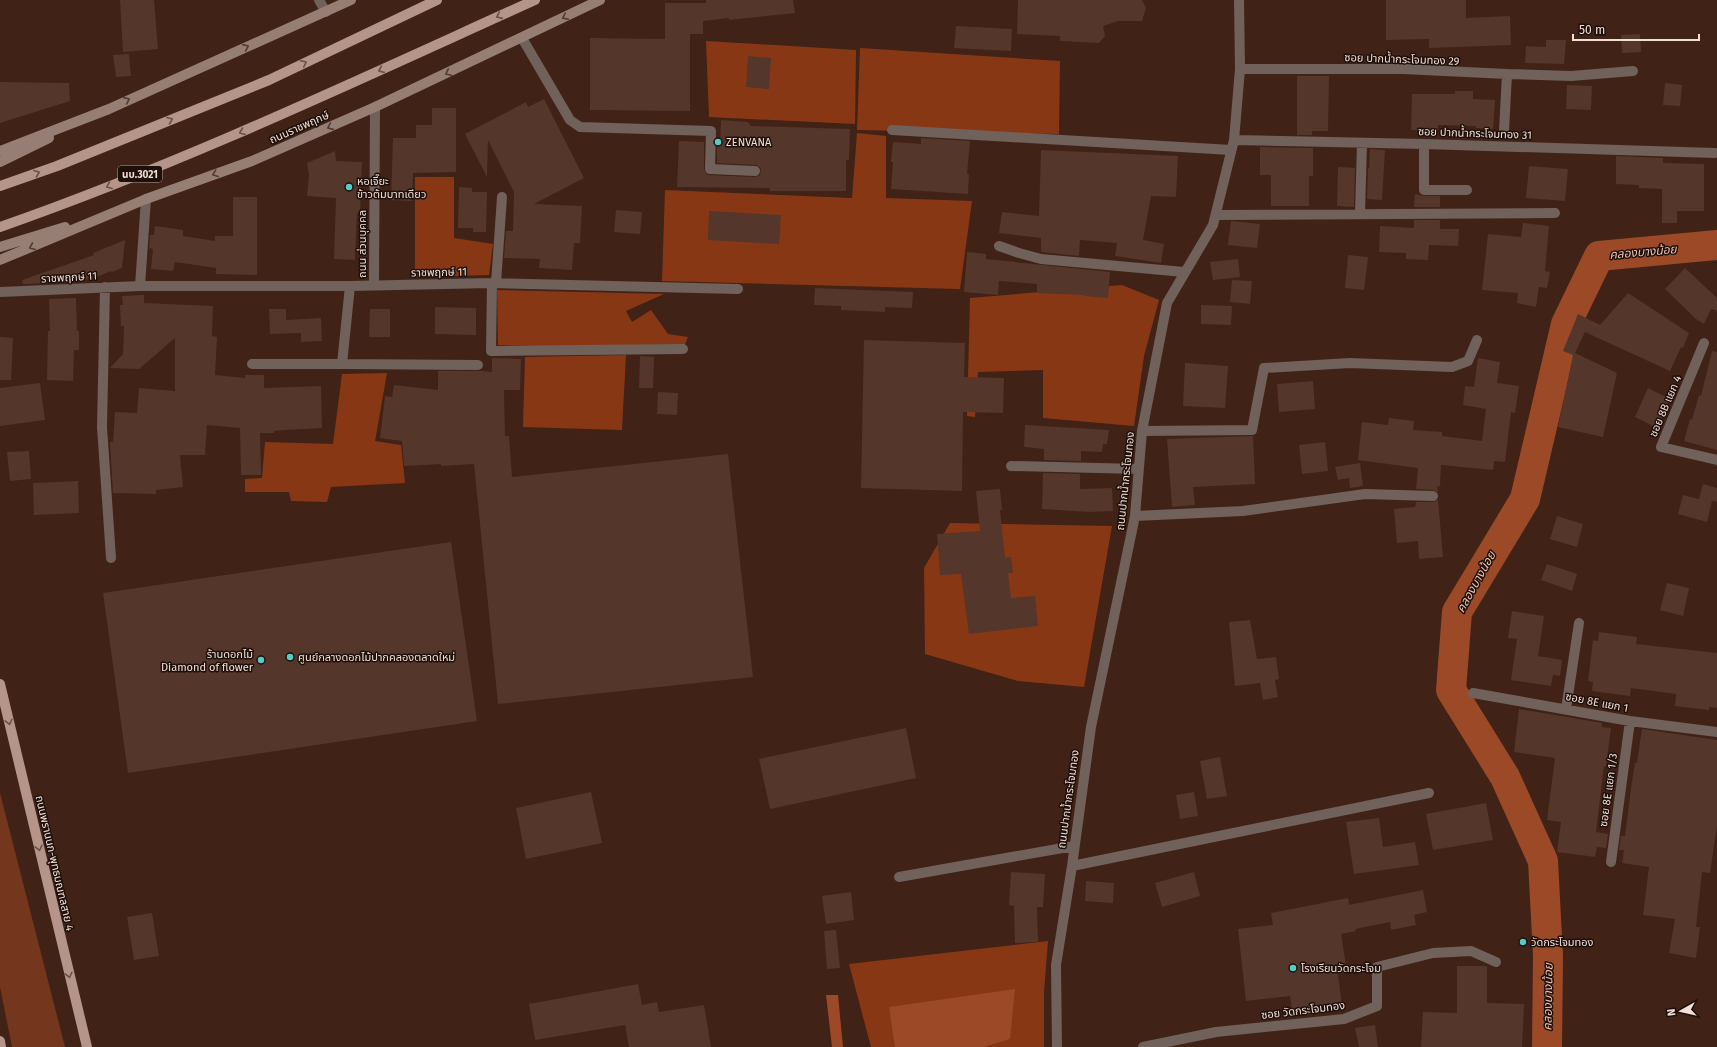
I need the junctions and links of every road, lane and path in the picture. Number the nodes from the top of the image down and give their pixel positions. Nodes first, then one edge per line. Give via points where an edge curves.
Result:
1 (319, 0) edge
2 (349, 0) edge
3 (437, 0) edge
4 (535, 0) edge
5 (600, 0) edge
6 (1239, 0) edge
7 (326, 12) junction
8 (522, 38) junction
9 (1240, 69) junction
10 (1633, 71) dead end
11 (1507, 74) junction
12 (375, 107) junction
13 (109, 108) junction
14 (892, 130) dead end
15 (1504, 131) dead end
16 (1234, 140) junction
17 (1362, 144) junction
18 (1424, 144) junction
19 (1231, 150) junction
20 (0, 151) edge
21 (1715, 153) dead end
22 (0, 162) edge
23 (755, 171) dead end
24 (0, 186) edge
25 (1467, 190) dead end
26 (502, 197) dead end
27 (146, 199) junction
28 (135, 204) junction
29 (1555, 212) dead end
30 (1360, 214) junction
31 (1216, 215) junction
32 (0, 227) edge
33 (999, 246) dead end
34 (0, 247) edge
35 (0, 260) edge
36 (1184, 272) junction
37 (494, 283) junction
38 (374, 285) junction
39 (140, 286) junction
40 (350, 286) junction
41 (105, 287) junction
42 (738, 289) dead end
43 (0, 292) edge
44 (1477, 340) dead end
45 (1704, 343) dead end
46 (683, 349) dead end
47 (252, 364) dead end
48 (342, 364) junction
49 (478, 365) dead end
50 (1142, 431) junction
51 (1717, 460) edge
52 (1011, 466) dead end
53 (1139, 469) junction
54 (1433, 496) dead end
55 (1135, 516) junction
56 (111, 558) dead end
57 (1579, 623) dead end
58 (0, 684) edge
59 (1473, 693) dead end
60 (1566, 709) junction
61 (1630, 721) junction
62 (1717, 732) edge
63 (1429, 794) dead end
64 (1074, 846) junction
65 (1610, 862) dead end
66 (1072, 866) junction
67 (899, 876) dead end
68 (1496, 962) dead end
69 (0, 1041) edge
70 (1, 1047) edge
71 (86, 1047) edge
72 (1057, 1047) edge
73 (1143, 1047) edge

1 - 7 street
2 - 7 main road
24 -> 3 main road via 57,166 269,80
4 -> 32 main road, ถนนราชพฤกษ์ / นบ.3021 via 278,117 67,204
5 -> 8 main road, ถนนราชพฤกษ์ / นบ.3021
6 - 9 street, ถนนปากน้ำกระโจมทอง
13 -> 7 main road
8 -> 12 main road, ถนนราชพฤกษ์ / นบ.3021
8 - 23 street via 570,120 580,126 711,131 710,169
9 - 11 street, ซอย ปากน้ำกระโจมทอง 29 via 1403,69
9 - 16 street, ถนนปากน้ำกระโจมทอง
10 - 11 street, ซอย ปากน้ำกระโจมทอง 29 via 1571,76
11 - 15 street
12 -> 27 main road, ถนนราชพฤกษ์ / นบ.3021 via 252,161
12 - 38 street, ถนน ส่วนบุคคล
13 - 20 main road
13 - 22 main road
14 - 19 street
16 - 17 street, ซอย ปากน้ำกระโจมทอง 31
16 - 19 street, ถนนปากน้ำกระโจมทอง
17 - 18 street, ซอย ปากน้ำกระโจมทอง 31
17 - 30 street
18 - 21 street, ซอย ปากน้ำกระโจมทอง 31
18 - 25 street via 1424,190
19 - 31 street, ถนนปากน้ำกระโจมทอง
26 - 37 street
27 - 28 main road, ถนนราชพฤกษ์ / นบ.3021
27 - 39 street
28 - 34 main road
28 -> 35 main road, ถนนราชพฤกษ์ / นบ.3021
29 - 30 street
30 - 31 street
31 - 36 street, ถนนปากน้ำกระโจมทอง
33 - 36 street via 1042,259
36 - 50 street, ถนนปากน้ำกระโจมทอง via 1167,302
37 - 38 street, ราชพฤกษ์ 11
37 - 42 street, ราชพฤกษ์ 11
37 - 46 street via 490,351
38 - 40 street, ราชพฤกษ์ 11
39 - 40 street, ราชพฤกษ์ 11
39 - 41 street, ราชพฤกษ์ 11
40 - 48 street
41 - 43 street, ราชพฤกษ์ 11
41 - 56 street via 102,427
44 - 50 street via 1468,360 1452,367 1350,363 1264,368 1252,430
45 - 51 street, ซอย 8B แยก 4 via 1661,447
47 - 48 street
48 - 49 street
50 - 53 street, ถนนปากน้ำกระโจมทอง
52 - 53 street
53 - 55 street, ถนนปากน้ำกระโจมทอง
54 - 55 street via 1365,494 1243,511
55 - 64 street, ถนนปากน้ำกระโจมทอง via 1091,727
57 - 60 street
58 -> 71 main road, ถนนพรานนก-พุทธมณฑลสาย 4
59 - 60 street, ซอย 8E แยก 1
60 - 61 street, ซอย 8E แยก 1
61 - 62 street, ซอย 8E แยก 1
61 - 65 street, ซอย 8E แยก 1/3
63 - 66 street
64 - 66 street, ถนนปากน้ำกระโจมทอง
64 - 67 street
66 - 72 street, ถนนปากน้ำกระโจมทอง via 1056,965
68 - 73 street, ซอย วัดกระโจมทอง via 1471,951 1433,953 1377,967 1377,1006 1344,1019 1216,1032
69 - 70 main road

